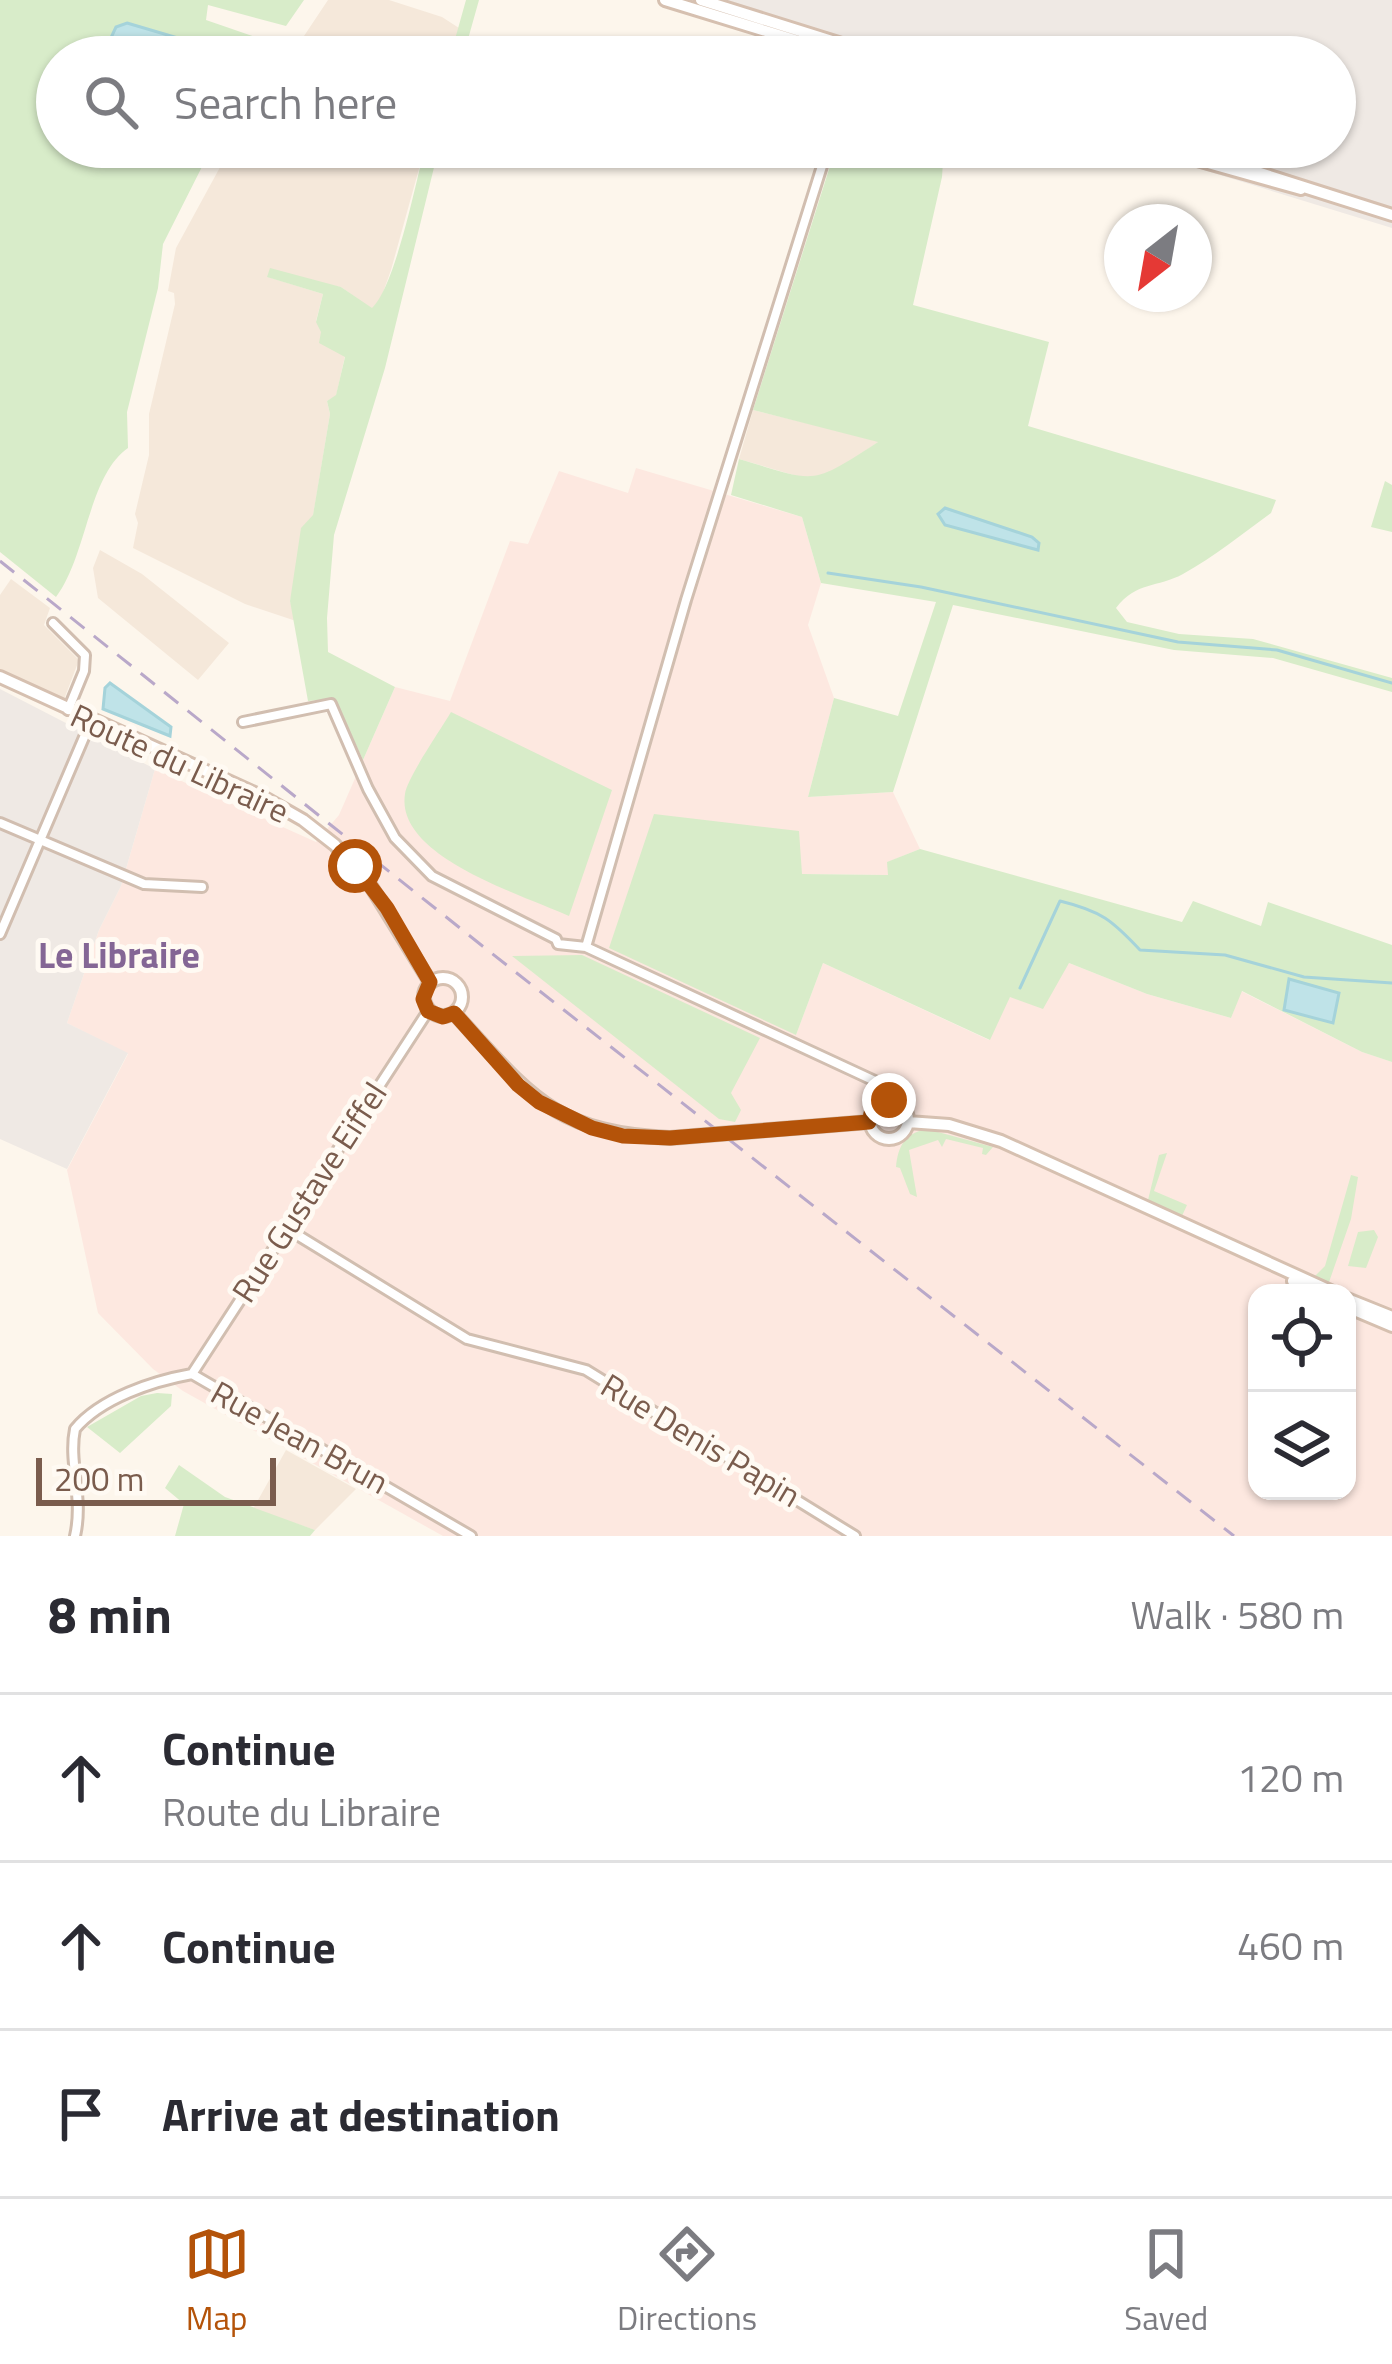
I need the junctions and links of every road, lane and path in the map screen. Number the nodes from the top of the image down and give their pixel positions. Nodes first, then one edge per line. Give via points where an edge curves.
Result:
1 (665, 0) edge
2 (701, 0) edge
3 (790, 36) edge
4 (802, 36) edge
5 (822, 168) edge
6 (1221, 168) edge
7 (1250, 168) edge
8 (1310, 190) junction
9 (1392, 215) edge
10 (53, 623) dead end
11 (0, 677) edge
12 (68, 710) junction
13 (91, 721) junction
14 (243, 722) dead end
15 (0, 823) edge
16 (39, 839) junction
17 (202, 887) dead end
18 (0, 934) edge
19 (586, 946) junction
20 (430, 982) junction
21 (428, 1011) junction
22 (454, 1013) junction
23 (889, 1100) junction
24 (869, 1122) junction
25 (908, 1122) junction
26 (1140, 1205) junction
27 (286, 1228) junction
28 (1300, 1284) edge
29 (1315, 1284) edge
30 (1356, 1307) edge
31 (1392, 1322) edge
32 (192, 1374) junction
33 (75, 1536) edge
34 (471, 1536) edge
35 (855, 1536) edge

1 - 3 main road
2 - 4 main road
5 - 19 street
6 - 8 main road
7 - 8 main road
8 - 9 main road
10 - 12 street via 85,655
11 - 12 main road, Route du Libraire
12 - 13 main road, Route du Libraire
13 - 16 street
13 - 20 main road, Route du Libraire via 261,796 320,832 369,883
14 - 19 street via 332,704 395,838 432,876 558,944
15 - 16 street
16 - 17 street via 144,884
16 - 18 street
19 - 23 street via 877,1082
20 - 21 main road
20 - 22 main road via 458,985
21 - 22 main road
21 - 27 street, Rue Gustave Eiffel
22 - 24 main road, bridge via 518,1085 592,1128 670,1138
23 - 24 main road
23 - 25 main road via 905,1109
24 - 25 main road via 892,1139
25 - 26 main road via 975,1131
26 - 28 main road
26 - 29 main road
27 - 32 street, Rue Gustave Eiffel
27 - 35 street, Rue Denis Papin via 467,1339 586,1370
30 - 31 main road
32 - 33 street via 157,1381 75,1429
32 - 34 street, Rue Jean Brun

